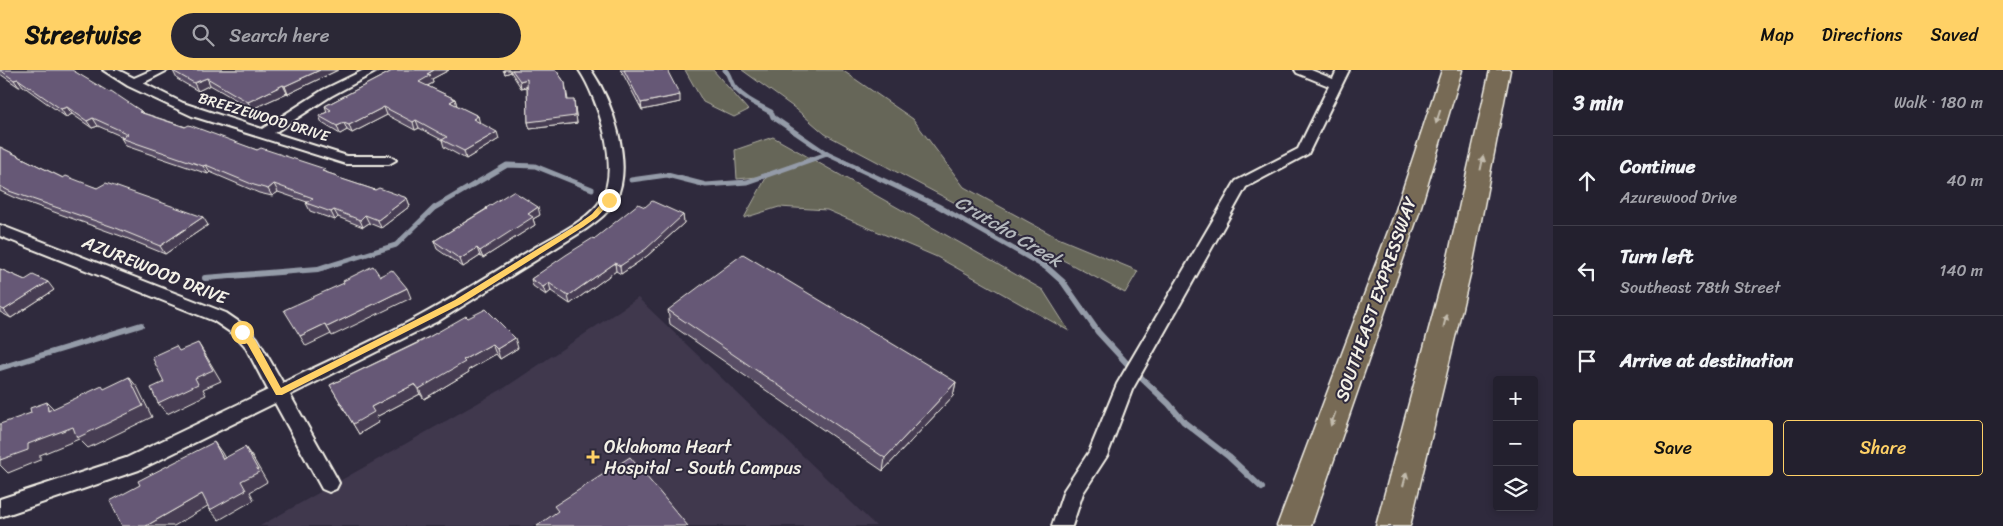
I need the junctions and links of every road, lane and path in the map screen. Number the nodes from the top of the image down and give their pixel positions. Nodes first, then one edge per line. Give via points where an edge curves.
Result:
1 (109, 70) edge
2 (162, 70) edge
3 (373, 70) edge
4 (585, 70) edge
5 (1302, 70) edge
6 (1343, 70) edge
7 (1452, 70) edge
8 (1500, 70) edge
9 (132, 83) junction
10 (1337, 85) junction
11 (264, 134) junction
12 (389, 160) dead end
13 (0, 230) edge
14 (279, 393) junction
15 (329, 483) dead end
16 (0, 508) edge
17 (1062, 526) edge
18 (1294, 526) edge
19 (1393, 526) edge

1 - 9 street, BREEZEWOOD DRIVE
2 - 9 street
3 - 11 street via 327,93
4 - 14 street via 603,102 609,122 616,178 609,200 581,226 458,302
5 - 10 street
6 - 10 street
7 -> 18 highway, SOUTHEAST EXPRESSWAY via 1407,213
19 -> 8 highway via 1460,262
9 - 11 street, BREEZEWOOD DRIVE via 179,106
10 - 17 street via 1303,151 1240,184 1123,389 1097,456 1074,490
11 - 12 street, BREEZEWOOD DRIVE via 346,160
13 - 14 street, AZUREWOOD DRIVE via 231,323 252,342
14 - 15 street, AZUREWOOD DRIVE
14 - 16 street via 132,464

